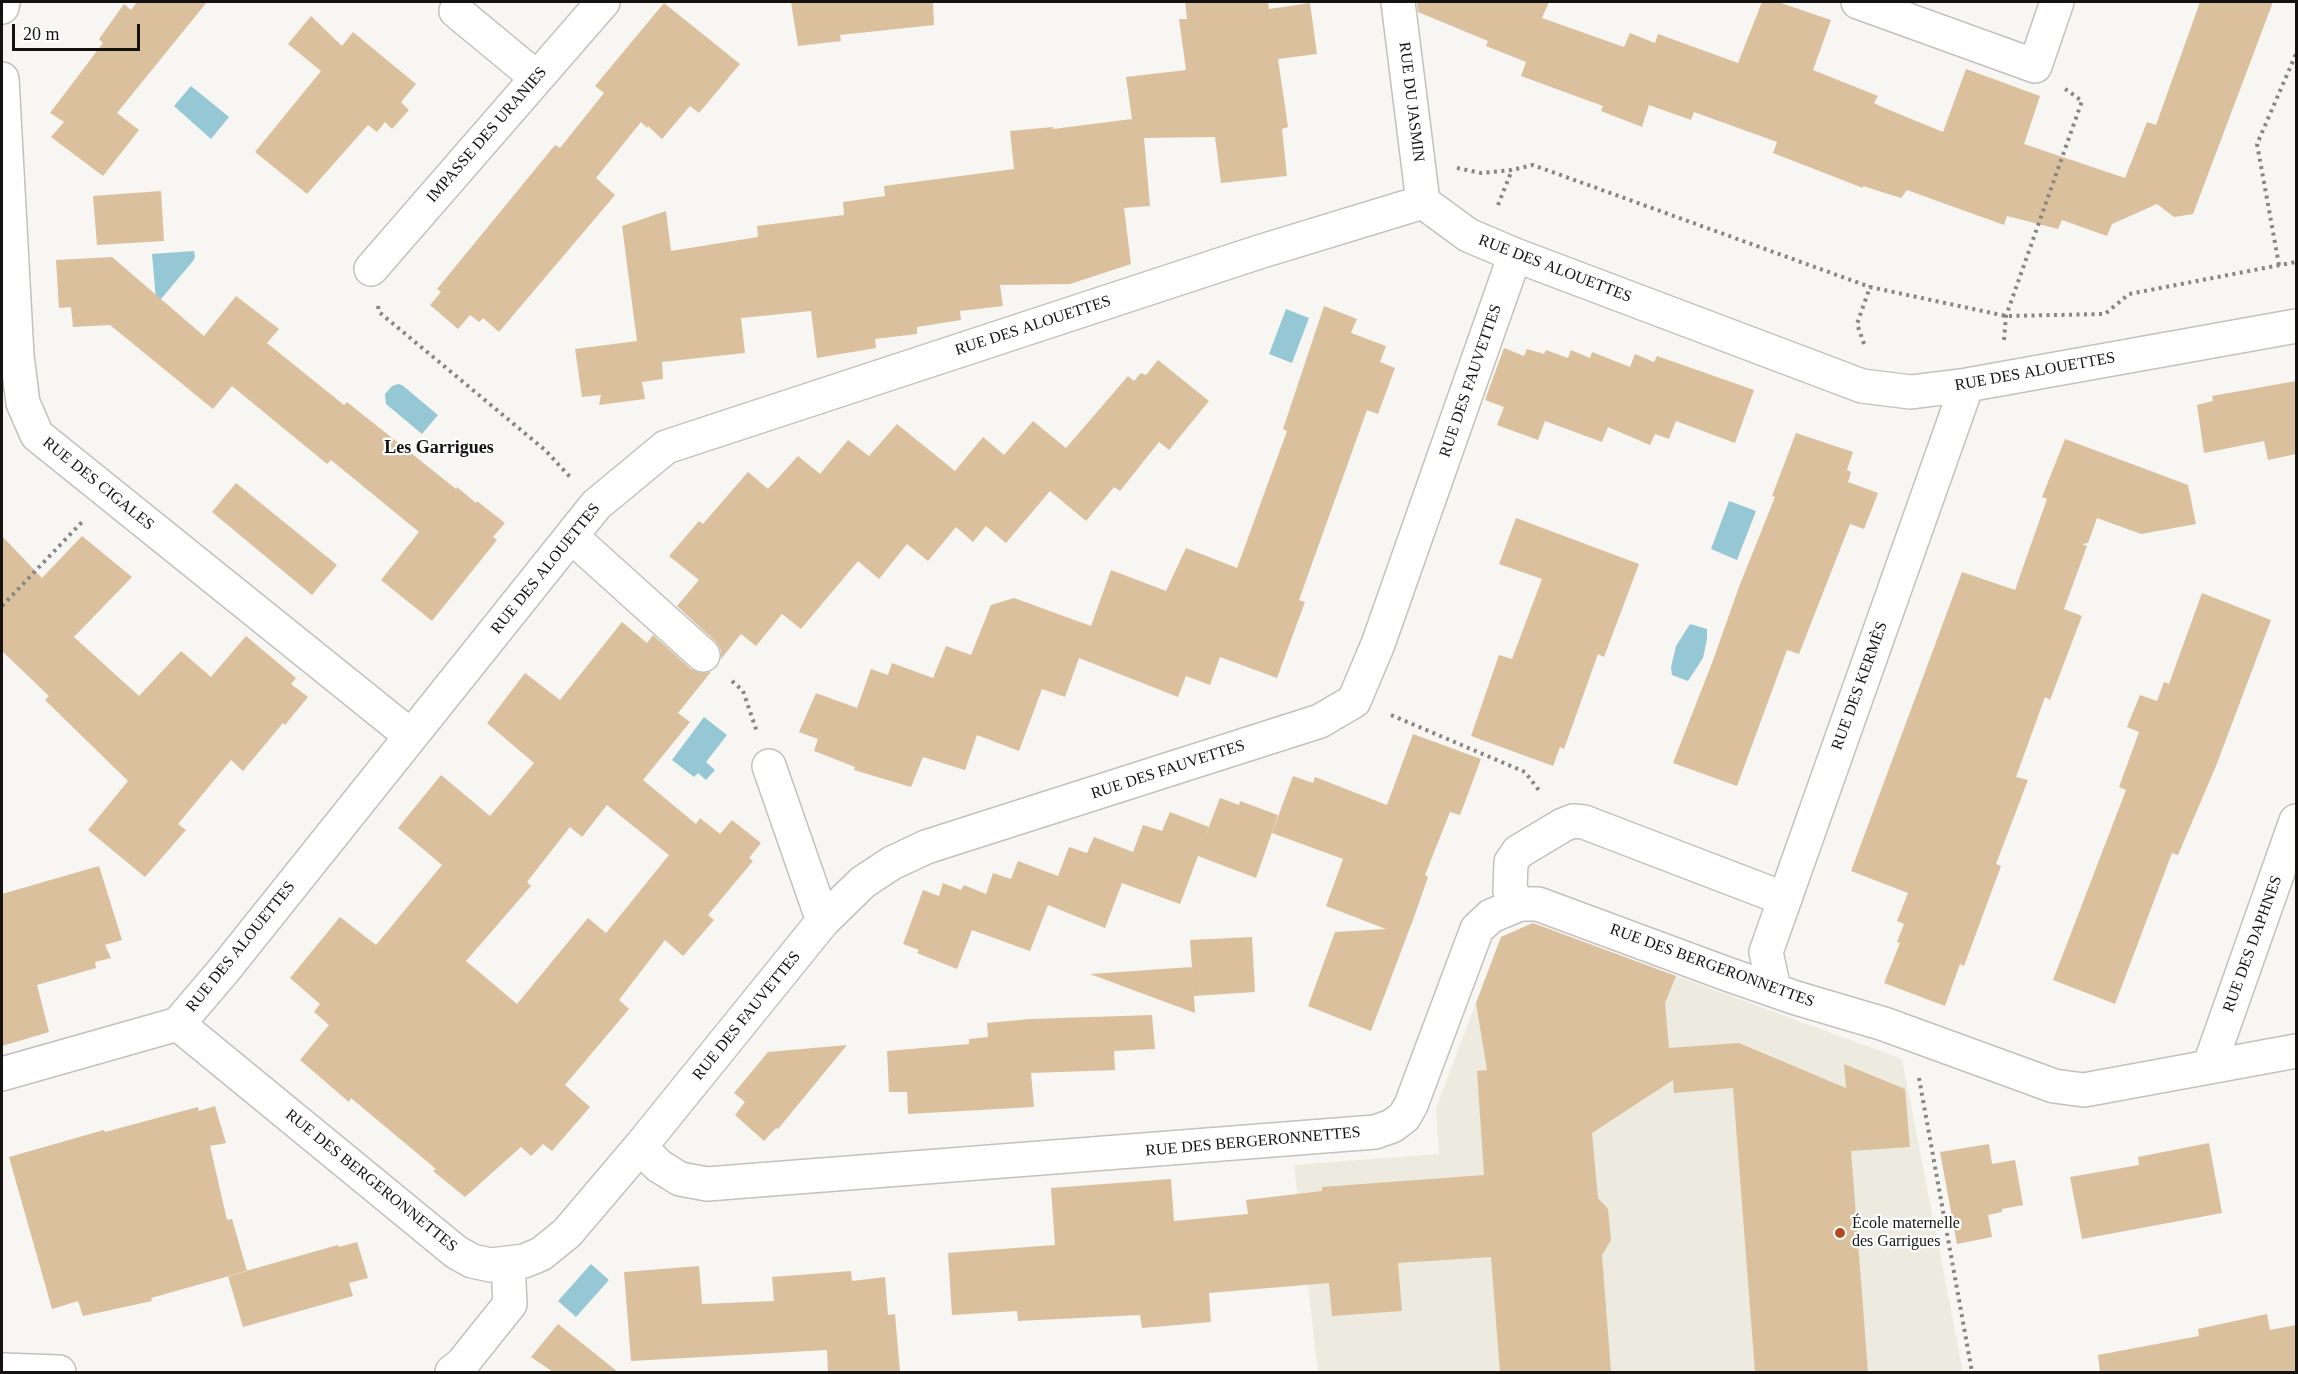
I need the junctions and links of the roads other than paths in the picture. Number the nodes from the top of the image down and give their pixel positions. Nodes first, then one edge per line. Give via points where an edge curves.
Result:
1 (3, 2) edge
2 (603, 2) edge
3 (1398, 2) edge
4 (1858, 2) edge
5 (2057, 2) edge
6 (2, 7) edge
7 (451, 7) edge
8 (537, 78) junction
9 (2, 79) edge
10 (1423, 202) junction
11 (1515, 255) junction
12 (371, 269) road end
13 (2296, 326) edge
14 (1967, 385) junction
15 (572, 537) junction
16 (703, 655) road end
17 (411, 736) junction
18 (769, 766) road end
19 (2296, 820) edge
20 (1785, 899) junction
21 (1520, 904) junction
22 (823, 921) junction
23 (1774, 989) junction
24 (178, 1024) junction
25 (2296, 1051) edge
26 (2209, 1067) junction
27 (2, 1074) edge
28 (640, 1147) junction
29 (508, 1264) junction
30 (2, 1370) edge
31 (59, 1372) edge
32 (452, 1372) edge

1 - 6 street
2 - 8 street, IMPASSE DES URANIES
3 - 10 street, RUE DU JASMIN
4 - 5 street via 2035,66
7 - 8 street
8 - 12 street, IMPASSE DES URANIES
9 - 17 street, RUE DES CIGALES via 17,356 23,403 37,435
10 - 11 street, RUE DES ALOUETTES via 1468,235
10 - 15 street, RUE DES ALOUETTES via 666,447 596,505
11 - 14 street, RUE DES ALOUETTES via 1862,386 1911,392
11 - 22 street, RUE DES FAUVETTES via 1378,644 1354,701 1320,721 926,847 863,882
13 - 14 street, RUE DES ALOUETTES
14 - 20 street, RUE DES KERMÈS
15 - 16 street
15 - 17 street, RUE DES ALOUETTES
17 - 24 street, RUE DES ALOUETTES
18 - 22 street
19 - 26 street, RUE DES DAPHNES
20 - 21 street via 1573,821 1518,852 1511,862 1510,891
20 - 23 street, RUE DES KERMÈS via 1766,952
21 - 23 street, RUE DES BERGERONNETTES via 1538,904
21 - 28 street, RUE DES BERGERONNETTES via 1491,915 1477,929 1411,1105 1398,1122 1376,1132 707,1184 680,1179
22 - 28 street, RUE DES FAUVETTES
23 - 26 street, RUE DES BERGERONNETTES via 2054,1086 2084,1090
24 - 27 street, RUE DES ALOUETTES
24 - 29 street, RUE DES BERGERONNETTES via 456,1252 472,1261
25 - 26 street, RUE DES BERGERONNETTES
28 - 29 street, RUE DES BERGERONNETTES via 555,1245 524,1261
29 - 32 street via 510,1304
30 - 31 street

